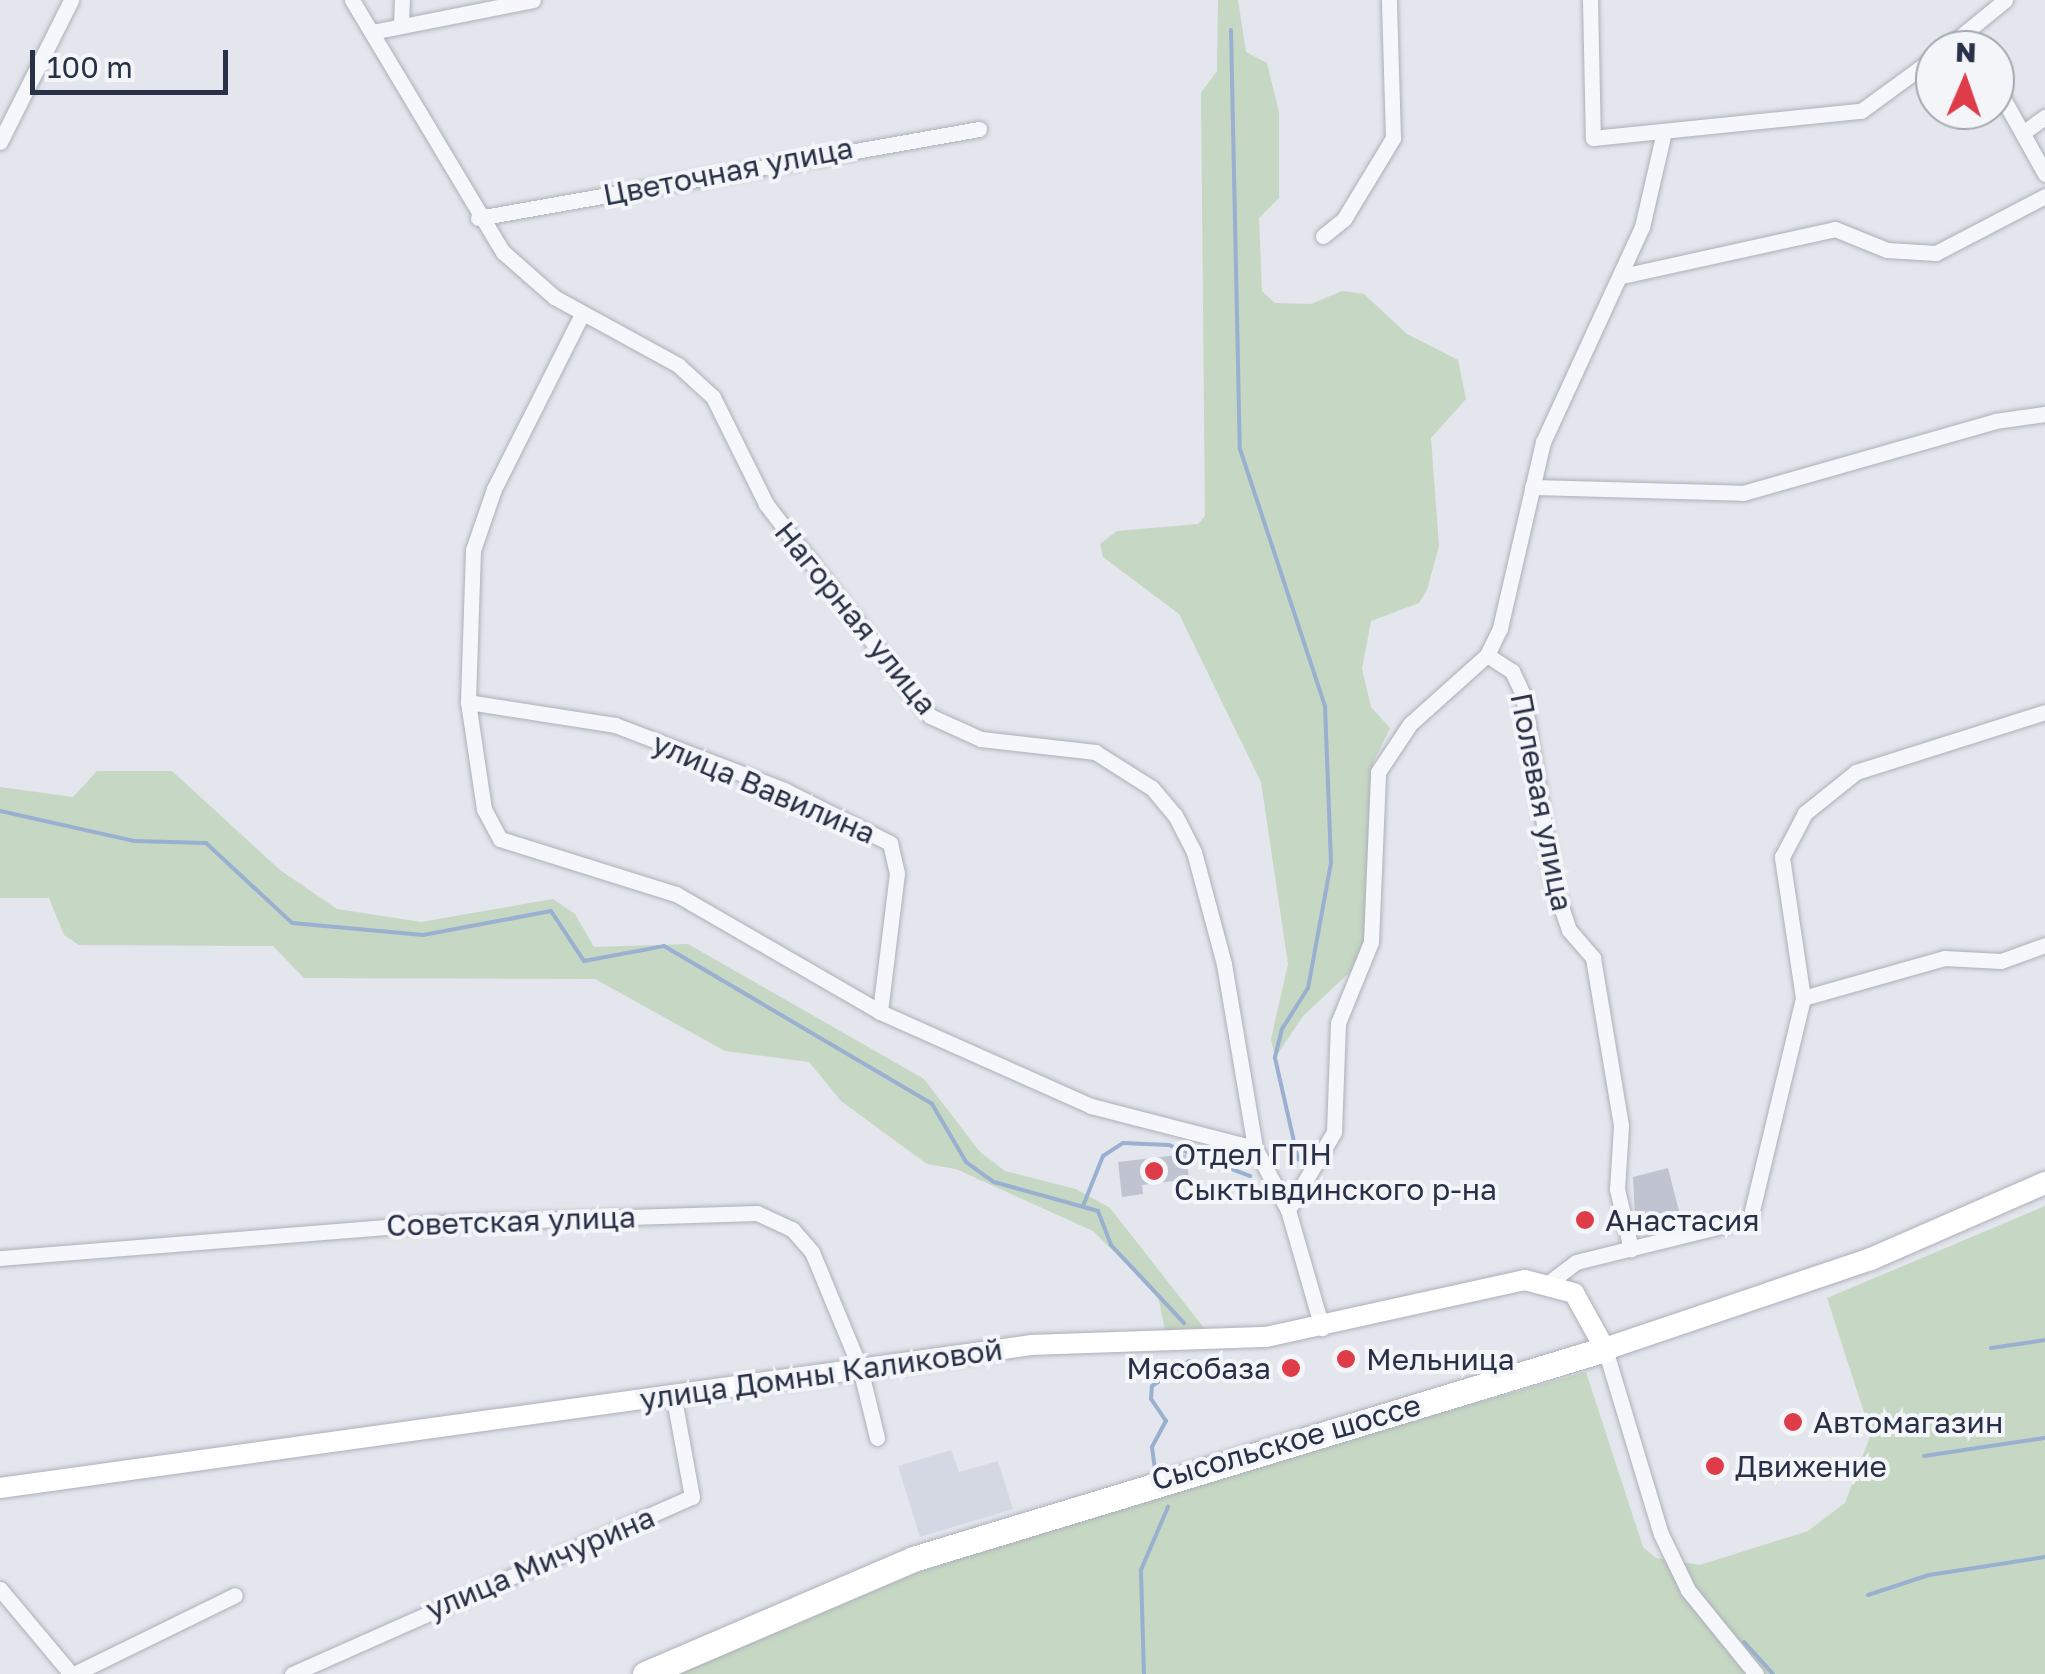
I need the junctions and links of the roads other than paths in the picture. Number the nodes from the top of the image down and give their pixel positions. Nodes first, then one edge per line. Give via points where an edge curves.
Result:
1 (71, 0) edge
2 (352, 0) edge
3 (402, 0) edge
4 (533, 0) edge
5 (1388, 0) edge
6 (1590, 0) edge
7 (2005, 0) edge
8 (401, 25) junction
9 (1971, 30) edge
10 (372, 32) junction
11 (1915, 71) edge
12 (2015, 117) edge
13 (2045, 117) edge
14 (979, 129) dead end
15 (1664, 132) junction
16 (2024, 132) junction
17 (0, 142) edge
18 (2045, 174) edge
19 (2045, 196) edge
20 (478, 218) junction
21 (1323, 236) dead end
22 (1622, 276) junction
23 (582, 314) junction
24 (2045, 414) edge
25 (1532, 486) junction
26 (1487, 655) junction
27 (468, 702) junction
28 (2045, 712) edge
29 (2045, 944) edge
30 (1803, 998) junction
31 (880, 1012) junction
32 (1255, 1148) junction
33 (2045, 1183) edge
34 (1288, 1210) junction
35 (1631, 1250) junction
36 (0, 1258) edge
37 (1551, 1281) junction
38 (1322, 1328) junction
39 (1605, 1349) junction
40 (860, 1368) junction
41 (673, 1393) junction
42 (877, 1438) dead end
43 (0, 1488) edge
44 (0, 1589) edge
45 (235, 1594) dead end
46 (72, 1674) edge
47 (292, 1674) edge
48 (645, 1674) edge
49 (1756, 1674) edge

1 - 17 street
2 - 10 street, Нагорная улица
3 - 8 street
4 - 8 street
5 - 21 street via 1393,138 1344,219
6 - 15 street via 1593,138
7 - 9 street
8 - 10 street
10 - 20 street, Нагорная улица
11 - 15 street via 1861,110
12 - 16 street
13 - 16 street
14 - 20 street, Цветочная улица
15 - 22 street, Полевая улица via 1656,180
16 - 18 street
19 - 22 street via 1936,253 1887,250 1835,230
20 - 23 street, Нагорная улица via 528,278
22 - 25 street, Полевая улица via 1560,396
23 - 27 street via 494,490 473,550
23 - 32 street, Нагорная улица via 678,365 712,397 766,504 930,716 981,740 1095,752 1152,788 1175,815 1224,964
24 - 25 street via 1995,421 1744,493
25 - 26 street, Полевая улица
26 - 34 street, Полевая улица via 1410,724 1378,772 1371,942 1338,1023 1334,1132
26 - 35 street, Полевая улица via 1512,671 1523,695 1554,886 1569,930 1593,958 1622,1126 1617,1189
27 - 31 street via 481,794 500,839 676,894
27 - 31 street, улица Вавилина via 614,725 784,790 890,843 897,872
28 - 30 street via 1856,772 1804,812 1782,857
29 - 30 street via 2001,961 1944,958
30 - 35 street via 1750,1219
31 - 32 street via 1090,1106
32 - 34 street, Нагорная улица
33 - 39 main road, Сысольское шоссе via 1872,1260
34 - 38 street, Нагорная улица
35 - 37 street via 1576,1262
36 - 40 street, Советская улица via 438,1223 758,1213 792,1230 812,1252
37 - 38 main road, улица Домны Каликовой via 1525,1280
37 - 39 main road via 1586,1307
38 - 40 main road, улица Домны Каликовой via 1032,1345
39 - 48 highway, Сысольское шоссе via 912,1558
39 - 49 street via 1660,1534 1688,1590
40 - 41 main road, улица Домны Каликовой
40 - 42 street, Советская улица
41 - 43 main road, улица Домны Каликовой
41 - 47 street, улица Мичурина via 692,1497
44 - 46 street
45 - 46 street

